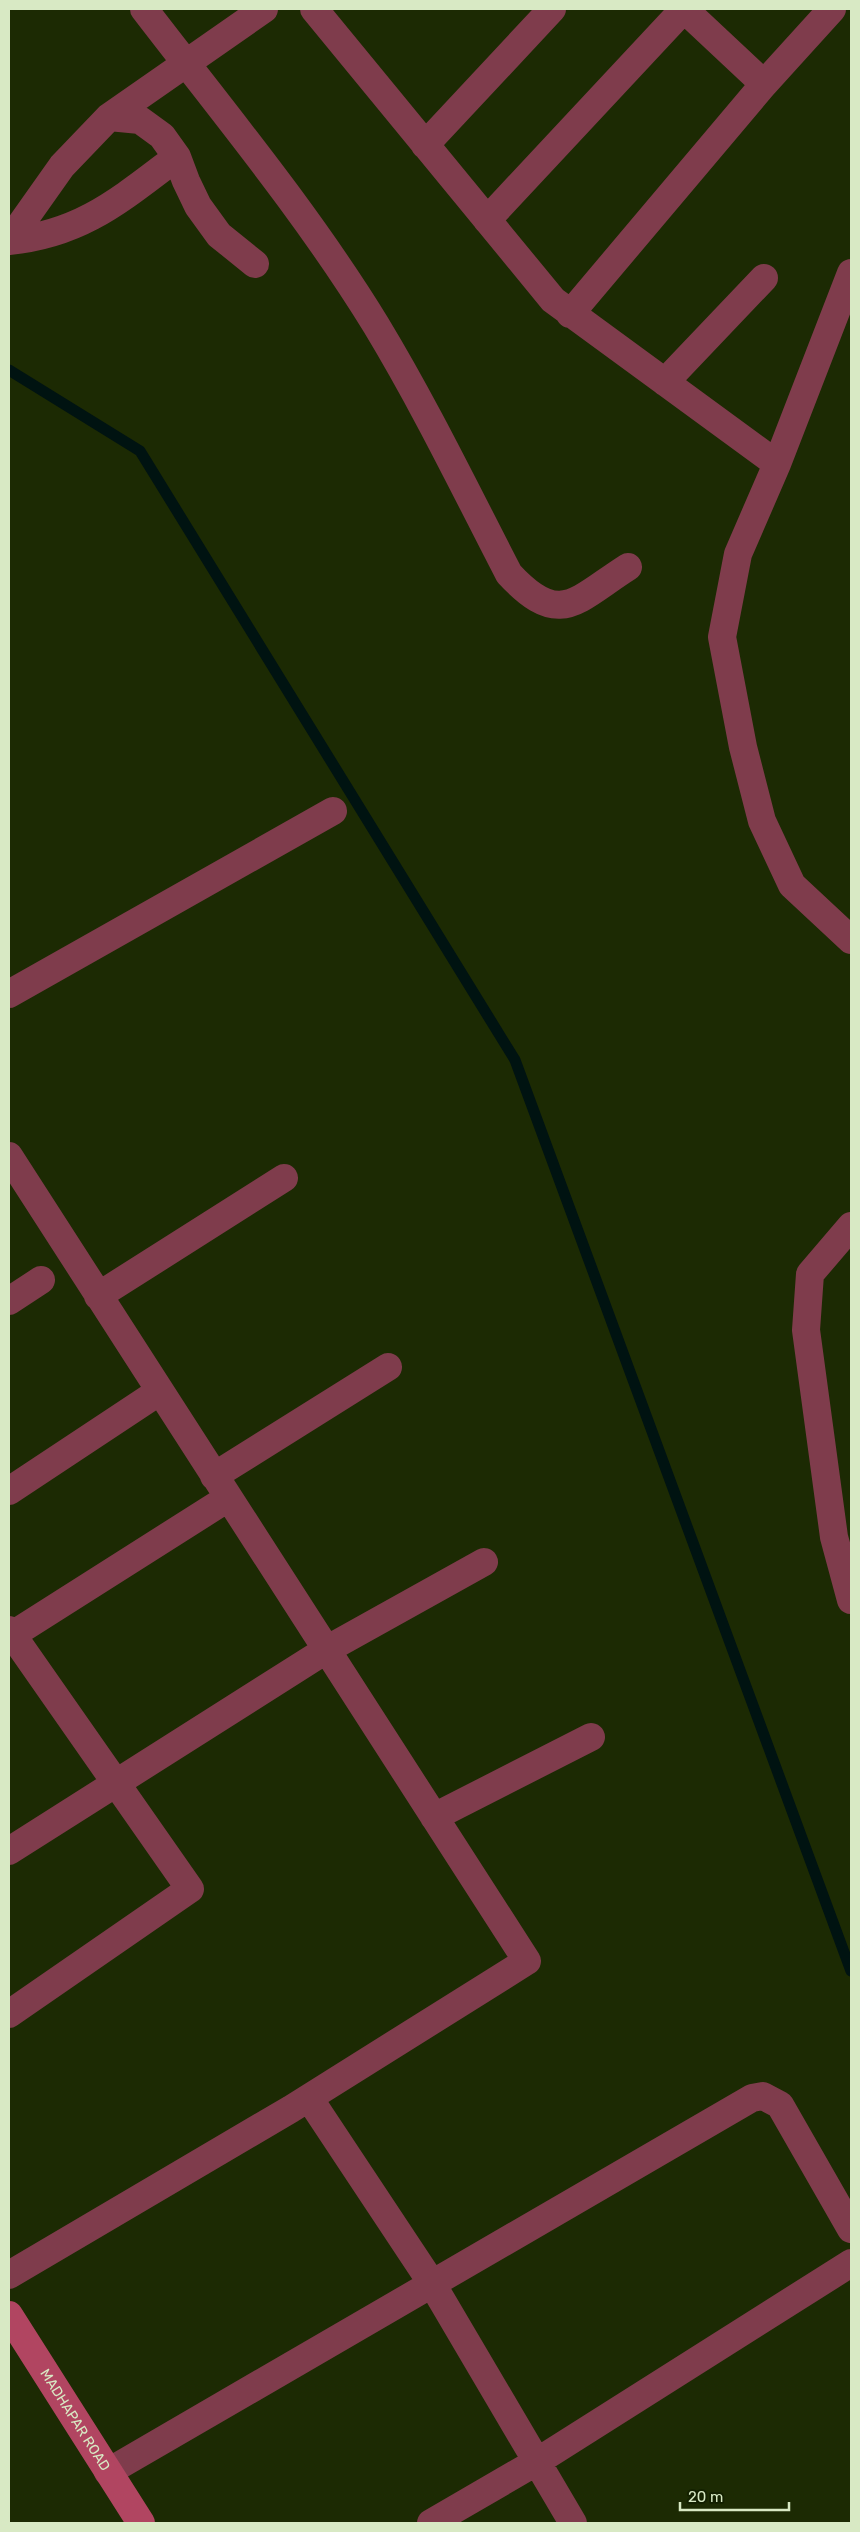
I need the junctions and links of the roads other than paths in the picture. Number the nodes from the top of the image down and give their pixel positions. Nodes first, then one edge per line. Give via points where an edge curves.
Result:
1 (144, 9) edge
2 (264, 9) edge
3 (314, 9) edge
4 (552, 9) edge
5 (684, 9) edge
6 (832, 9) edge
7 (186, 64) junction
8 (764, 84) junction
9 (109, 117) junction
10 (425, 145) junction
11 (177, 157) junction
12 (487, 220) junction
13 (9, 241) edge
14 (255, 264) dead end
15 (851, 274) edge
16 (764, 278) dead end
17 (570, 314) junction
18 (665, 382) junction
19 (777, 464) junction
20 (628, 567) dead end
21 (333, 811) dead end
22 (851, 940) edge
23 (9, 994) edge
24 (9, 1156) edge
25 (284, 1178) dead end
26 (851, 1226) edge
27 (41, 1280) dead end
28 (98, 1296) junction
29 (9, 1301) edge
30 (388, 1367) dead end
31 (160, 1391) junction
32 (221, 1487) junction
33 (9, 1491) edge
34 (484, 1562) dead end
35 (851, 1600) edge
36 (10, 1634) edge
37 (326, 1650) junction
38 (591, 1737) dead end
39 (116, 1782) junction
40 (434, 1817) junction
41 (9, 1851) edge
42 (9, 2014) edge
43 (309, 2098) junction
44 (851, 2229) edge
45 (851, 2262) edge
46 (9, 2275) edge
47 (431, 2282) junction
48 (9, 2315) edge
49 (538, 2461) junction
50 (108, 2472) junction
51 (141, 2523) edge
52 (431, 2523) edge
53 (573, 2523) edge

1 - 7 street
2 - 7 street
3 - 10 street
4 - 10 street
5 - 8 street
5 - 12 street
6 - 8 street
7 - 9 street
7 - 20 street via 265,165 374,323 420,401 509,574 527,594 546,605 567,606
8 - 17 street
9 - 11 street via 140,120 162,136
9 - 13 street via 62,166
10 - 12 street
11 - 13 street via 108,209 78,225 37,238
11 - 14 street via 198,206 219,235
12 - 17 street via 553,300
15 - 19 street
16 - 18 street
17 - 18 street
18 - 19 street
19 - 22 street via 738,554 722,637 743,747 762,821 792,885
21 - 23 street
24 - 28 street
25 - 28 street
26 - 35 street via 810,1274 806,1330 834,1537
27 - 29 street
28 - 31 street
30 - 32 street
31 - 32 street
31 - 33 street
32 - 36 street
32 - 37 street
34 - 37 street
36 - 39 street
37 - 39 street
37 - 40 street
38 - 40 street
39 - 41 street
39 - 42 street via 190,1889
40 - 43 street via 526,1961
43 - 46 street
43 - 47 street
44 - 47 street via 780,2105 763,2096 752,2098
45 - 49 street
47 - 49 street
47 - 50 street
48 - 50 main road, MADHAPAR ROAD
49 - 52 street
49 - 53 street
50 - 51 main road, MADHAPAR ROAD

